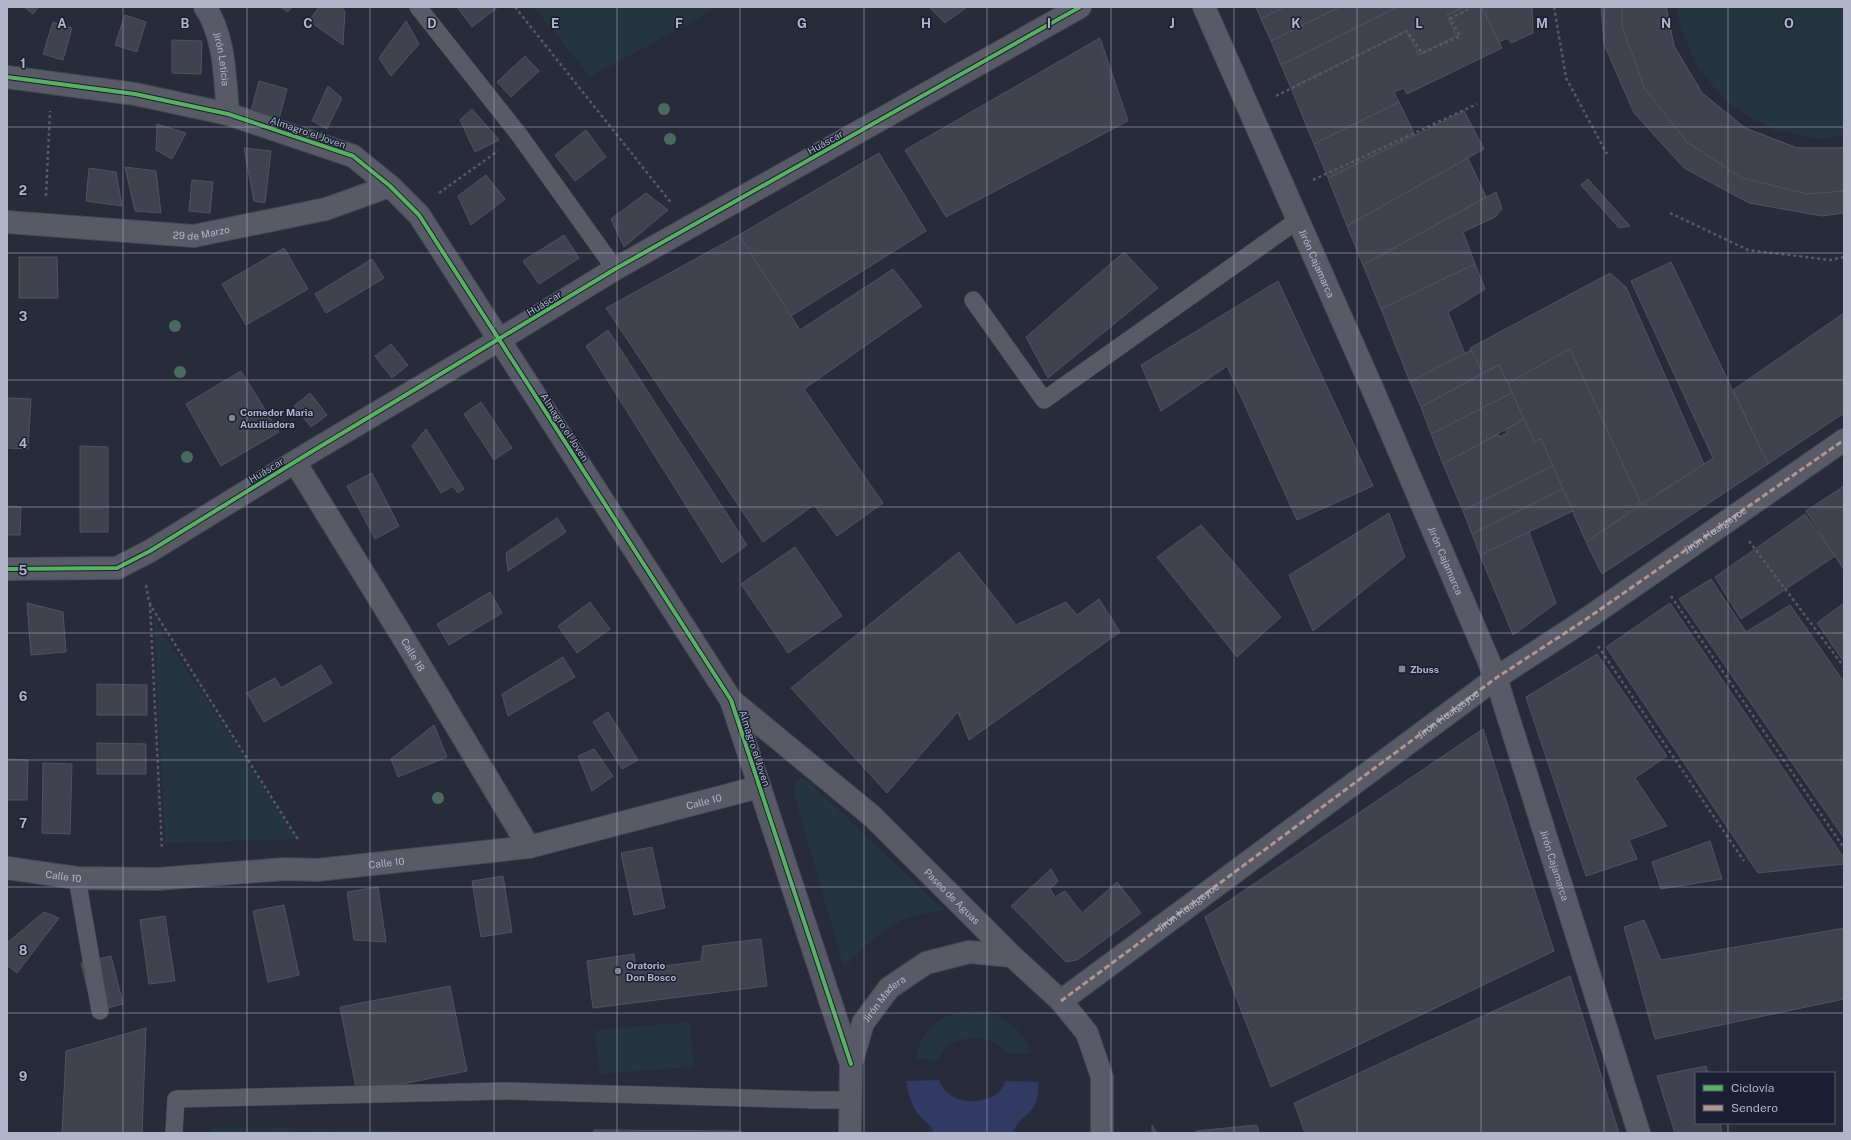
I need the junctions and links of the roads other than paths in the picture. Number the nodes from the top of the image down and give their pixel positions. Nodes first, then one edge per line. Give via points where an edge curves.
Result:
1 (206, 7) edge
2 (418, 7) edge
3 (1080, 7) edge
4 (1204, 7) edge
5 (7, 78) edge
6 (228, 114) junction
7 (390, 186) junction
8 (1298, 220) junction
9 (7, 222) edge
10 (615, 269) junction
11 (973, 300) dead end
12 (499, 340) junction
13 (1844, 440) edge
14 (295, 462) junction
15 (7, 570) edge
16 (1496, 678) junction
17 (731, 700) junction
18 (760, 787) junction
19 (529, 847) junction
20 (7, 868) edge
21 (77, 878) junction
22 (1012, 956) junction
23 (1061, 1001) junction
24 (100, 1011) dead end
25 (851, 1064) junction
26 (850, 1100) junction
27 (174, 1133) edge
28 (850, 1133) edge
29 (1102, 1133) edge
30 (1639, 1133) edge

1 - 6 street, Jirón Leticia via 213,18 223,60
2 - 10 lane via 520,136
3 - 10 street, Huáscar
4 - 8 street, Jirón Cajamarca
5 - 6 street, Almagro el Joven via 135,94
6 - 7 street, Almagro el Joven via 353,156
7 - 9 street, 29 de Marzo via 326,209 194,236
7 - 12 street, Almagro el Joven via 419,215
8 - 11 lane via 1044,400
8 - 16 street, Jirón Cajamarca
10 - 12 street, Huáscar
12 - 14 street, Huáscar
12 - 17 street, Almagro el Joven
13 - 16 street, Jirón Hualgayoc via 1582,622
14 - 15 street, Huáscar via 117,568
14 - 19 street, Calle 18
16 - 23 street, Jirón Hualgayoc
16 - 30 street, Jirón Cajamarca
17 - 18 street, Almagro el Joven
17 - 22 street, Paseo de Aguas via 872,816
18 - 19 street, Calle 10
18 - 25 street, Almagro el Joven
19 - 21 street, Calle 10 via 317,870 285,869 163,879
20 - 21 street, Calle 10
21 - 24 lane
22 - 23 street, Paseo de Aguas
22 - 25 street, Jirón Madera via 969,952 926,963 889,988 863,1023
23 - 29 street, Paseo de Aguas via 1087,1034 1102,1077
25 - 26 street, Jirón Madera
26 - 27 lane via 506,1091 176,1099
26 - 28 street, Jirón Madera

